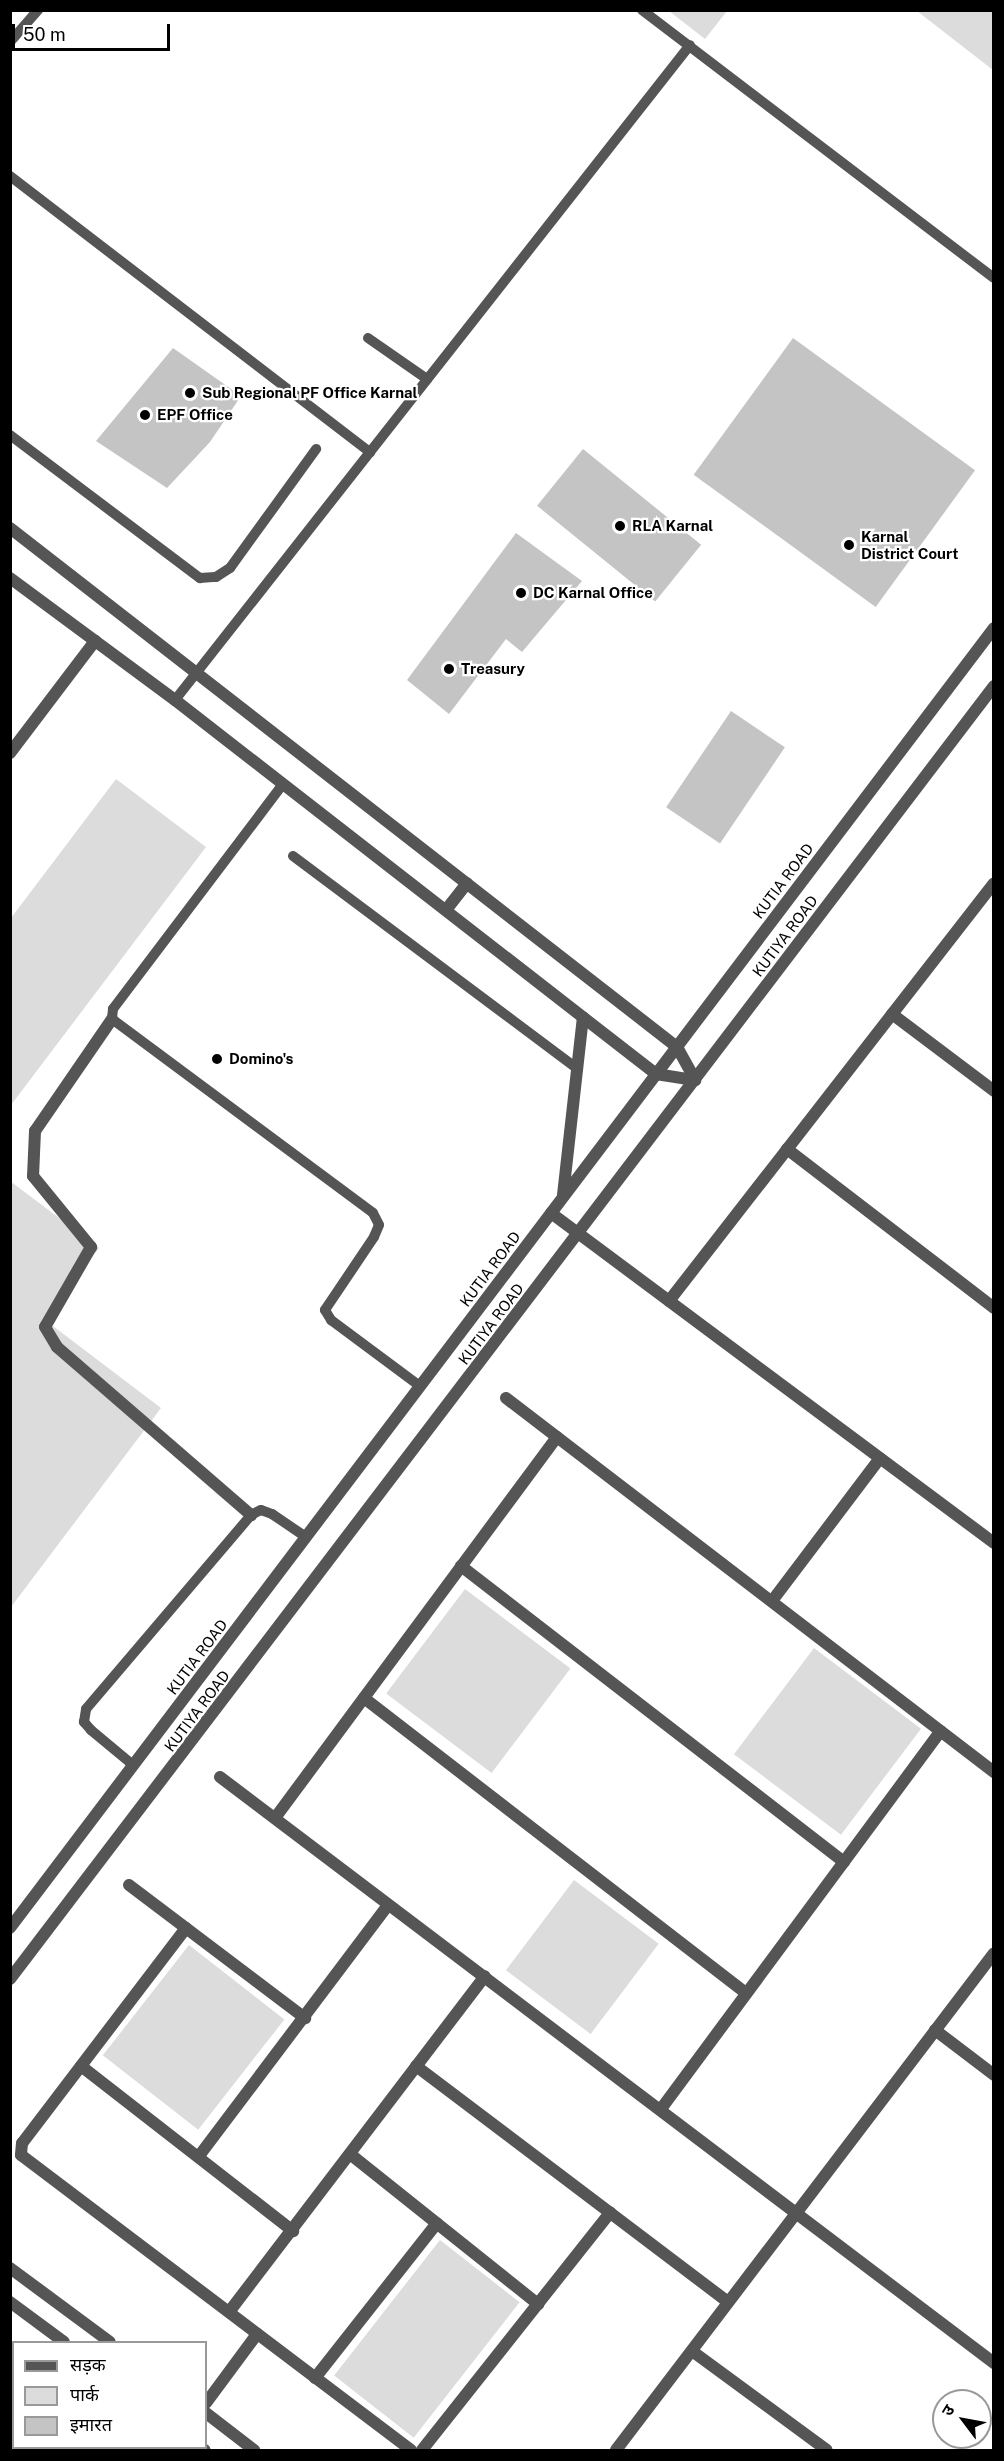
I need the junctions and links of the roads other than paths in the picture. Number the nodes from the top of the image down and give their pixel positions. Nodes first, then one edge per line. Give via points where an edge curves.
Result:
1 (38, 10) edge
2 (642, 10) edge
3 (10, 42) edge
4 (690, 45) junction
5 (10, 176) edge
6 (993, 278) edge
7 (368, 338) dead end
8 (427, 379) junction
9 (10, 435) edge
10 (316, 449) dead end
11 (370, 452) junction
12 (10, 528) edge
13 (10, 578) edge
14 (993, 628) edge
15 (95, 641) junction
16 (196, 672) junction
17 (993, 686) edge
18 (175, 700) junction
19 (10, 753) edge
20 (283, 784) junction
21 (293, 856) dead end
22 (468, 883) junction
23 (993, 883) edge
24 (446, 910) junction
25 (892, 1014) junction
26 (584, 1017) junction
27 (112, 1018) junction
28 (677, 1047) junction
29 (578, 1069) junction
30 (656, 1074) junction
31 (695, 1080) junction
32 (993, 1092) edge
33 (787, 1149) junction
34 (563, 1197) junction
35 (551, 1213) junction
36 (578, 1233) junction
37 (669, 1301) junction
38 (993, 1308) edge
39 (420, 1386) junction
40 (506, 1398) dead end
41 (557, 1437) junction
42 (880, 1458) junction
43 (251, 1515) junction
44 (306, 1537) junction
45 (993, 1543) edge
46 (461, 1566) junction
47 (772, 1601) junction
48 (364, 1698) junction
49 (941, 1731) junction
50 (133, 1765) junction
51 (993, 1772) edge
52 (220, 1777) dead end
53 (275, 1818) junction
54 (844, 1862) junction
55 (129, 1885) dead end
56 (388, 1905) junction
57 (10, 1928) edge
58 (186, 1928) junction
59 (993, 1953) edge
60 (485, 1976) junction
61 (10, 1979) edge
62 (746, 1993) junction
63 (305, 2018) junction
64 (935, 2030) junction
65 (81, 2066) junction
66 (416, 2066) junction
67 (993, 2075) edge
68 (661, 2109) junction
69 (350, 2154) junction
70 (199, 2156) junction
71 (797, 2211) junction
72 (610, 2213) junction
73 (437, 2223) junction
74 (293, 2231) junction
75 (10, 2268) edge
76 (10, 2302) edge
77 (728, 2302) junction
78 (538, 2304) junction
79 (230, 2312) junction
80 (257, 2334) junction
81 (61, 2341) edge
82 (107, 2341) edge
83 (692, 2350) junction
84 (993, 2362) edge
85 (315, 2378) junction
86 (207, 2402) edge
87 (207, 2415) edge
88 (254, 2451) edge
89 (411, 2451) edge
90 (422, 2451) edge
91 (616, 2451) edge
92 (827, 2451) edge

1 - 3 lane
2 - 4 lane
4 - 6 lane
4 - 8 lane
5 - 11 lane
7 - 8 lane
8 - 11 lane
9 - 10 lane via 200,578 216,577 230,568
11 - 16 lane
12 - 16 street
13 - 15 street
14 - 28 street, KUTIA ROAD
15 - 18 street
15 - 19 street
16 - 18 lane
16 - 22 street
17 - 31 street, KUTIYA ROAD
18 - 20 street
20 - 24 street
20 - 27 lane via 113,1010
21 - 29 lane
22 - 24 street
22 - 28 street
23 - 25 street
24 - 26 street
25 - 32 street
25 - 33 street
26 - 29 street
26 - 30 street
27 - 39 lane via 373,1212 379,1225 374,1237 325,1310 331,1320
27 - 43 street via 35,1131 33,1176 91,1247 45,1327 57,1347
28 - 30 street, KUTIA ROAD
28 - 31 street
29 - 34 street
30 - 31 street
30 - 34 street, KUTIA ROAD
31 - 36 street, KUTIYA ROAD
33 - 37 street
33 - 38 street
34 - 35 street, KUTIA ROAD
35 - 36 street
35 - 39 street, KUTIA ROAD
36 - 37 street
36 - 61 street, KUTIYA ROAD
37 - 42 street
39 - 44 street, KUTIA ROAD
40 - 41 street
41 - 46 street
41 - 47 street
42 - 45 street
42 - 47 street
43 - 44 lane via 261,1510 272,1514
43 - 50 lane via 86,1709 84,1722
44 - 50 street, KUTIA ROAD
46 - 48 street
46 - 54 street
47 - 49 street
48 - 53 street
48 - 62 street
49 - 51 street
49 - 54 street
50 - 57 street, KUTIA ROAD
52 - 53 street
53 - 56 street
54 - 62 street
55 - 58 street
56 - 60 street
56 - 63 street
58 - 63 street
58 - 65 street
59 - 64 street
60 - 66 street
60 - 68 street
62 - 68 street
63 - 70 street
64 - 67 street
64 - 71 street
65 - 70 street
65 - 79 street via 22,2143 21,2155
66 - 69 street
66 - 72 street
68 - 71 street
69 - 73 street
69 - 74 street
70 - 74 street
71 - 77 street
71 - 84 street
72 - 77 street
72 - 78 street
73 - 78 street
73 - 85 street
74 - 79 street
75 - 82 street
76 - 81 street
77 - 83 street
78 - 90 street
79 - 80 street
80 - 85 street
80 - 86 street
83 - 91 street
83 - 92 street
85 - 89 street
87 - 88 street

